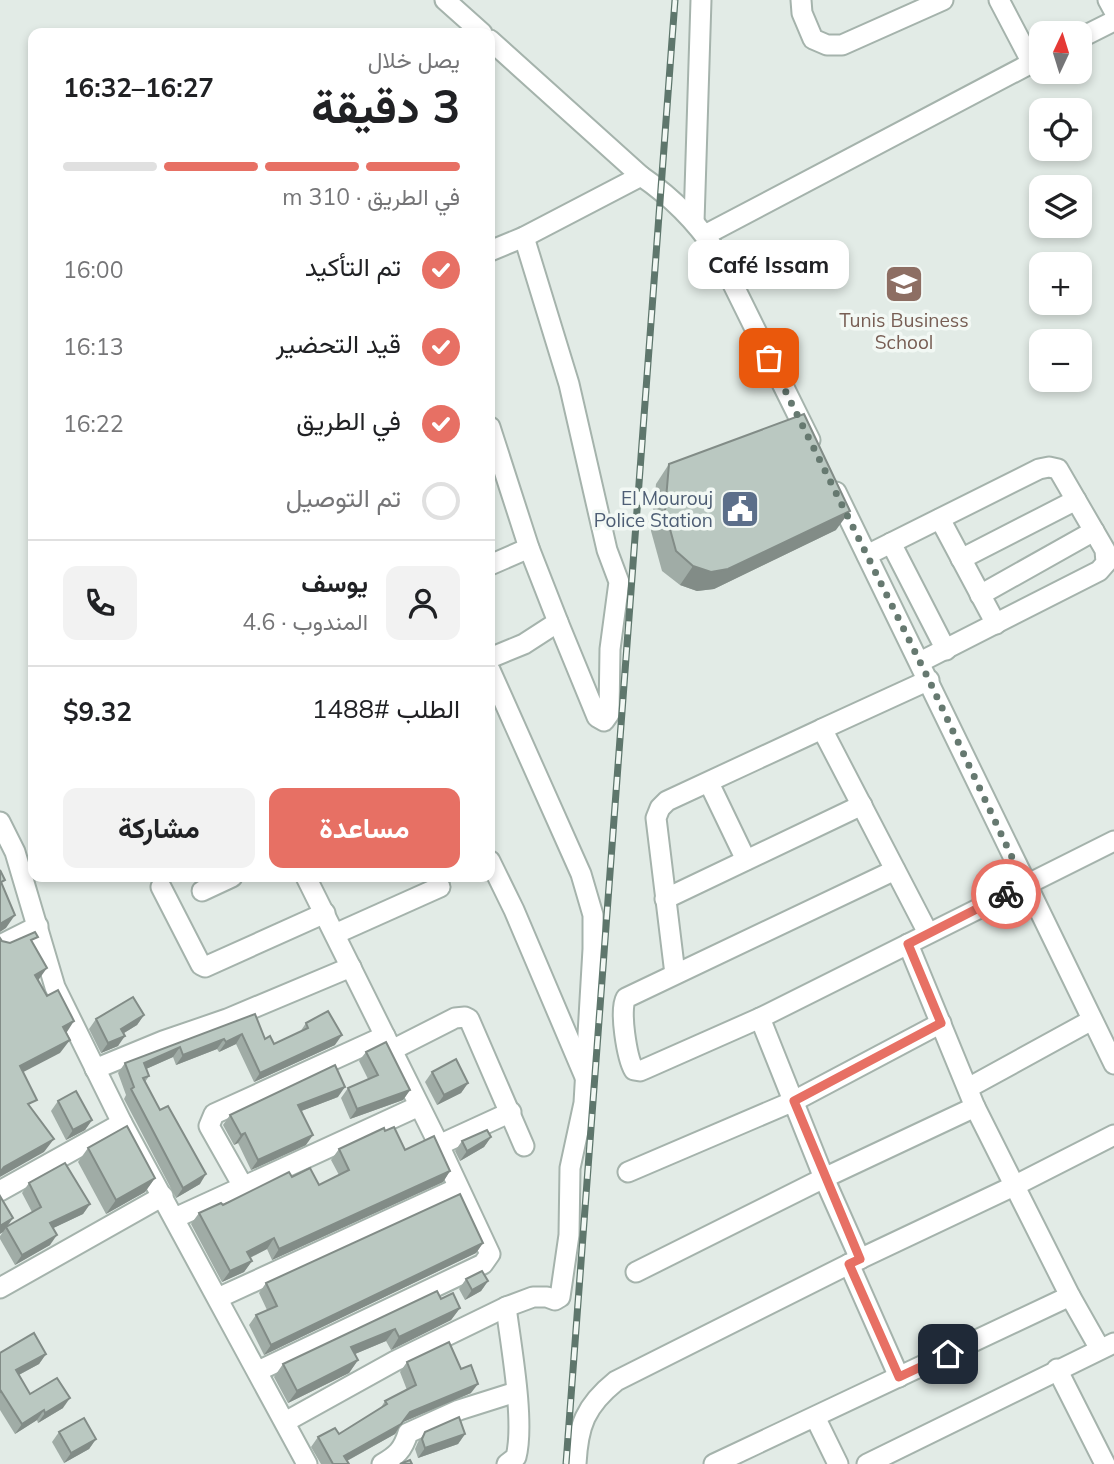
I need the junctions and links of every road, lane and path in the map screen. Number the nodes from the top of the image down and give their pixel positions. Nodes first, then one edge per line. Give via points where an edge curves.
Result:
1 (445, 0) edge
2 (701, 0) edge
3 (801, 0) edge
4 (943, 0) edge
5 (999, 0) edge
6 (1108, 0) edge
7 (1114, 11) edge
8 (1114, 20) edge
9 (476, 28) edge
10 (1092, 32) edge
11 (495, 45) edge
12 (1029, 48) edge
13 (1029, 65) edge
14 (641, 176) junction
15 (700, 228) junction
16 (524, 237) junction
17 (495, 249) edge
18 (495, 443) edge
19 (818, 457) edge
20 (830, 481) edge
21 (1076, 500) junction
22 (940, 519) junction
23 (1094, 531) junction
24 (891, 543) junction
25 (529, 548) junction
26 (867, 555) junction
27 (961, 559) junction
28 (495, 563) edge
29 (980, 595) junction
30 (558, 622) junction
31 (996, 624) junction
32 (946, 650) junction
33 (495, 656) edge
34 (925, 671) junction
35 (495, 681) edge
36 (822, 729) junction
37 (709, 783) junction
38 (862, 805) junction
39 (0, 822) edge
40 (1114, 841) edge
41 (7, 856) edge
42 (746, 860) junction
43 (895, 870) junction
44 (495, 871) edge
45 (28, 875) edge
46 (29, 882) edge
47 (221, 882) edge
48 (309, 882) edge
49 (1025, 885) junction
50 (161, 887) dead end
51 (440, 887) dead end
52 (202, 891) dead end
53 (665, 899) junction
54 (325, 913) junction
55 (38, 926) junction
56 (928, 933) junction
57 (335, 934) junction
58 (908, 944) junction
59 (0, 946) edge
60 (351, 967) junction
61 (675, 974) junction
62 (760, 1017) junction
63 (1092, 1020) junction
64 (941, 1023) junction
65 (389, 1043) junction
66 (1114, 1064) edge
67 (95, 1069) junction
68 (586, 1079) junction
69 (968, 1088) junction
70 (794, 1101) junction
71 (419, 1106) junction
72 (975, 1107) junction
73 (511, 1112) junction
74 (122, 1123) junction
75 (1114, 1135) edge
76 (439, 1145) junction
77 (524, 1146) dead end
78 (628, 1172) dead end
79 (824, 1178) junction
80 (1016, 1185) junction
81 (244, 1188) junction
82 (458, 1188) junction
83 (0, 1191) edge
84 (163, 1196) junction
85 (175, 1218) junction
86 (854, 1261) junction
87 (636, 1272) dead end
88 (0, 1288) edge
89 (1070, 1296) junction
90 (218, 1298) junction
91 (506, 1307) junction
92 (1107, 1346) edge
93 (1057, 1369) junction
94 (258, 1371) junction
95 (899, 1377) junction
96 (516, 1392) junction
97 (815, 1417) junction
98 (285, 1422) junction
99 (307, 1464) edge
100 (382, 1464) edge
101 (507, 1464) edge
102 (576, 1464) edge
103 (713, 1464) edge
104 (838, 1464) edge
105 (867, 1464) edge
106 (1105, 1464) edge

1 - 9 street
2 - 15 street
3 - 4 street via 813,39 842,45
5 - 12 street
6 - 7 street
8 - 10 street
11 - 14 street
13 - 15 street
14 - 15 street
14 - 16 street
15 - 19 street via 720,258
16 - 17 street
16 - 30 street via 569,384 607,550 619,582 610,649 609,714 604,721 597,717
18 - 25 street
20 - 26 street
21 - 22 street via 1058,469 1049,467
21 - 23 street
21 - 27 street
22 - 24 street
22 - 27 street
23 - 29 street
23 - 31 street via 1105,550 1106,563 1099,571
24 - 26 street
24 - 32 street
25 - 28 street
25 - 30 street
26 - 34 street
27 - 29 street
29 - 31 street
30 - 33 street
31 - 32 street
32 - 34 street
34 - 36 street
34 - 49 street
35 - 68 street via 591,903
36 - 37 street
36 - 38 street
37 - 42 street
37 - 53 street via 667,801 656,818
38 - 42 street
38 - 43 street
39 - 41 street
40 - 49 street
41 - 45 street
42 - 53 street
43 - 56 street
43 - 61 street
44 - 68 street
46 - 55 street
47 - 52 street
48 - 54 street
49 - 56 street
49 - 63 street
50 - 54 street via 205,967
51 - 57 street
53 - 61 street
54 - 57 street
55 - 59 street
55 - 67 street via 55,987
56 - 58 street
57 - 60 street
58 - 62 street
58 - 64 street
60 - 65 street
60 - 67 street
61 - 62 street via 623,1002 634,1070 648,1068
62 - 70 street
63 - 66 street
63 - 69 street
64 - 69 street
64 - 70 street
65 - 71 street
65 - 73 street via 464,1017 472,1024
65 - 81 street via 214,1114 209,1126
67 - 74 street
68 - 91 street via 570,1168 569,1235 560,1297 533,1297
69 - 72 street
70 - 78 street
70 - 79 street
71 - 76 street
71 - 81 street
72 - 79 street
72 - 80 street
73 - 76 street
73 - 77 street
74 - 83 street
74 - 84 street
75 - 80 street
76 - 82 street
79 - 86 street
79 - 87 street
80 - 86 street
80 - 89 street
81 - 85 street
82 - 90 street
82 - 94 street via 490,1251 486,1261
84 - 85 street
84 - 88 street
85 - 90 street
86 - 95 street
86 - 102 street via 616,1381 602,1392 581,1423
89 - 92 street
89 - 95 street
90 - 94 street
91 - 96 street
91 - 98 street
92 - 93 street
93 - 105 street
93 - 106 street
94 - 98 street
95 - 97 street
96 - 100 street via 408,1433 397,1455
96 - 101 street via 518,1449
97 - 103 street
97 - 104 street
98 - 99 street

